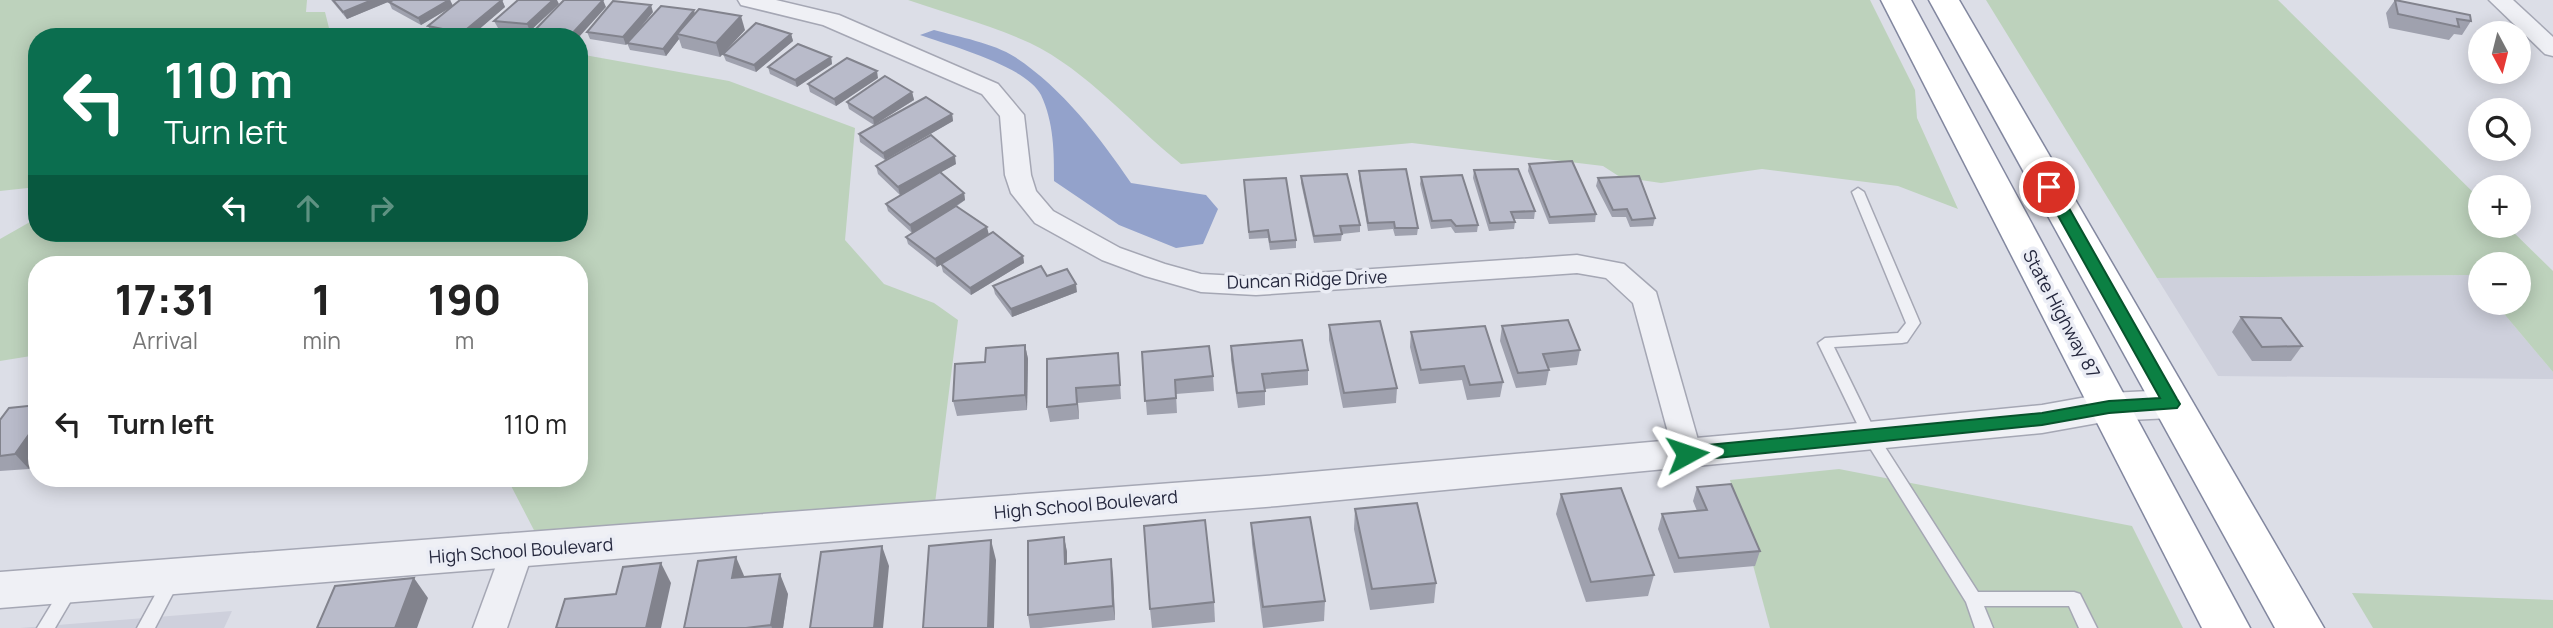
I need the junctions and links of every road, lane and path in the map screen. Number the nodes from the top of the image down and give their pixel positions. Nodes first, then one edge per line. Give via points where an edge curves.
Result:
1 (749, 0) edge
2 (1896, 0) edge
3 (1944, 0) edge
4 (2500, 0) edge
5 (2553, 48) edge
6 (1858, 192) dead end
7 (2171, 404) junction
8 (2109, 407) junction
9 (1870, 436) junction
10 (1687, 454) junction
11 (517, 552) junction
12 (174, 577) junction
13 (72, 585) junction
14 (0, 590) edge
15 (1973, 599) junction
16 (46, 628) edge
17 (146, 628) edge
18 (490, 628) edge
19 (1984, 628) edge
20 (2088, 628) edge
21 (2226, 628) edge
22 (2300, 628) edge

1 - 10 street, Duncan Ridge Drive via 831,20 990,89 1012,115 1018,175 1024,193 1044,217 1111,254 1155,270 1201,283 1256,286 1577,264 1614,270 1646,299
2 - 8 highway, State Highway 87
3 - 7 highway
4 - 5 street
6 - 9 lane via 1913,323 1902,338 1825,343
7 - 8 street, High School Boulevard
7 - 22 highway
8 - 9 street, High School Boulevard via 2042,419
8 - 21 highway, State Highway 87
9 - 10 street, High School Boulevard
9 - 15 lane
10 - 11 street, High School Boulevard
11 - 12 street, High School Boulevard
11 - 18 street
12 - 13 street, High School Boulevard
12 - 17 lane
13 - 14 street, High School Boulevard
13 - 16 lane
15 - 19 lane
15 - 20 lane via 2074,599

